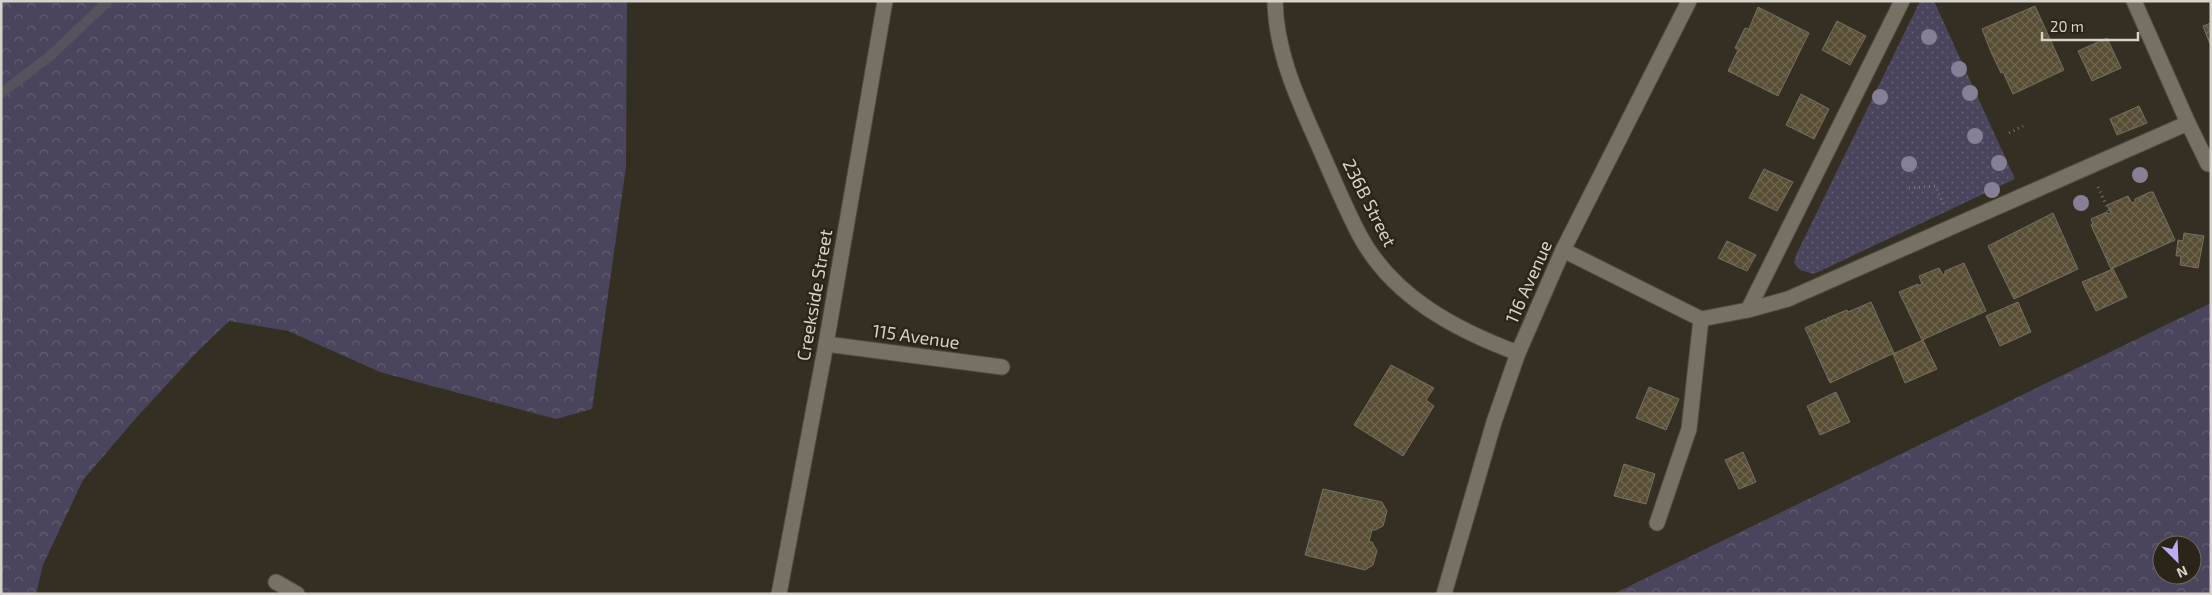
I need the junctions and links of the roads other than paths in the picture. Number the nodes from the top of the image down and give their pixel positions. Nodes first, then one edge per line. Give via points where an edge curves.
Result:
1 (885, 1) edge
2 (1275, 1) edge
3 (1689, 1) edge
4 (1902, 1) edge
5 (2134, 1) edge
6 (2188, 123) junction
7 (2208, 164) dead end
8 (1563, 250) junction
9 (1748, 310) junction
10 (1701, 319) junction
11 (826, 344) junction
12 (1518, 354) junction
13 (1002, 367) dead end
14 (1657, 523) dead end
15 (276, 582) dead end
16 (297, 594) edge
17 (779, 594) edge
18 (1444, 594) edge

1 - 11 street, Creekside Street
2 - 12 street, 236B Street via 1278,34 1290,79 1350,215 1373,257 1414,300 1479,339
3 - 8 street, 116 Avenue
4 - 9 street
5 - 6 street
6 - 7 street
6 - 9 street via 1788,300
8 - 10 street
8 - 12 street, 116 Avenue
9 - 10 street
10 - 14 street via 1689,430
11 - 13 street, 115 Avenue
11 - 17 street, Creekside Street
12 - 18 street, 116 Avenue via 1494,422
15 - 16 street

